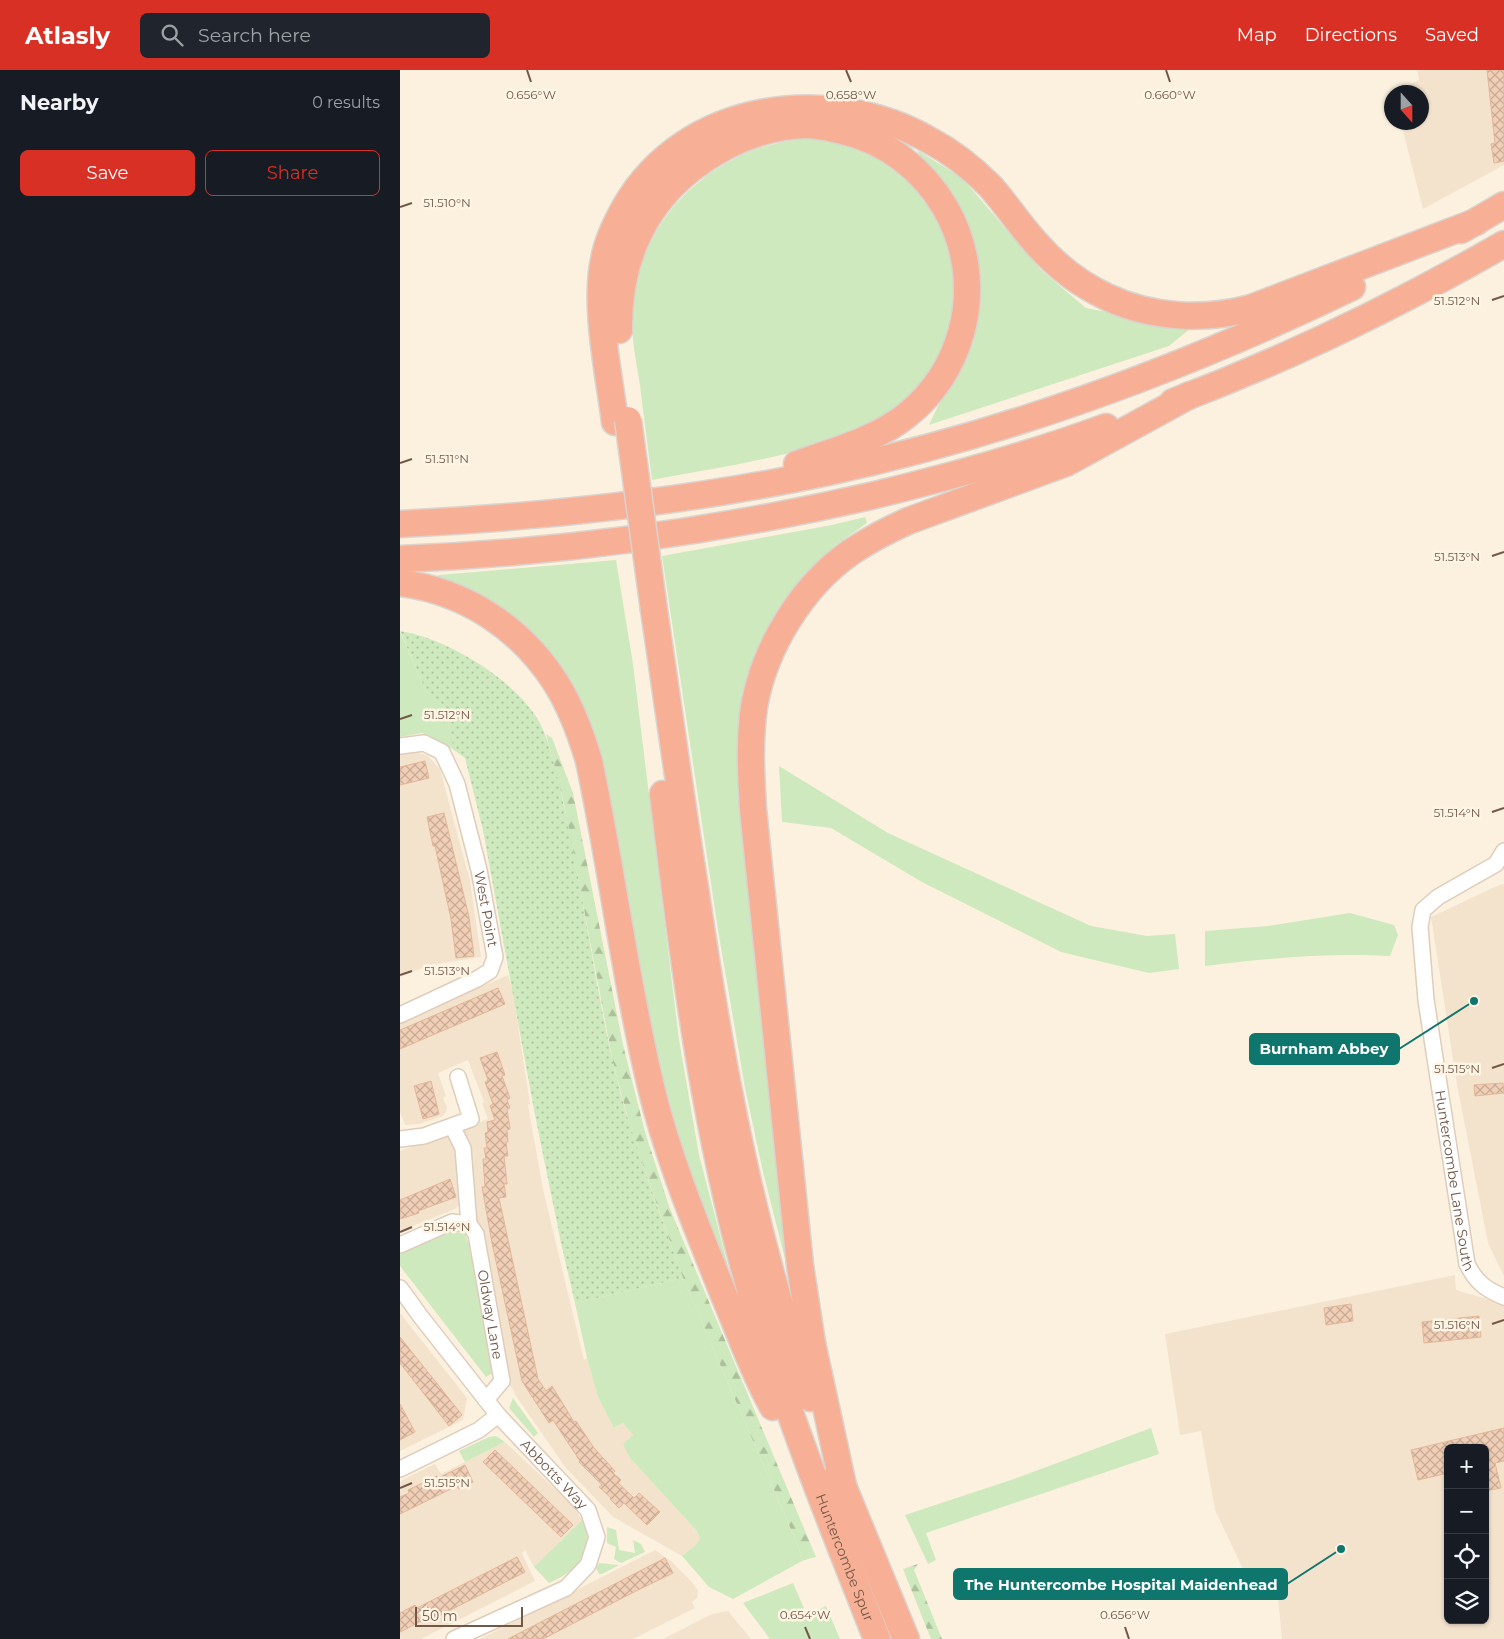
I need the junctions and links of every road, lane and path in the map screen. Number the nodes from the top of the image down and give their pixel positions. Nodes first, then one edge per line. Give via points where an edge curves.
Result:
1 (1504, 205) edge
2 (1476, 222) junction
3 (1504, 244) edge
4 (1190, 395) junction
5 (622, 421) junction
6 (703, 495) junction
7 (400, 524) edge
8 (400, 559) edge
9 (400, 583) edge
10 (647, 611) junction
11 (400, 746) edge
12 (1504, 851) edge
13 (400, 1015) edge
14 (458, 1077) dead end
15 (456, 1134) dead end
16 (400, 1139) edge
17 (469, 1224) junction
18 (400, 1245) edge
19 (400, 1288) edge
20 (1504, 1297) edge
21 (486, 1400) junction
22 (498, 1415) junction
23 (400, 1469) edge
24 (812, 1474) junction
25 (844, 1490) junction
26 (454, 1639) edge
27 (877, 1639) edge
28 (906, 1639) edge

1 - 2 highway
2 - 5 highway via 1251,308 1200,316 1163,314 1120,303 1074,278 1042,249 977,174 927,138 873,117 838,110 785,109 752,115 697,136 665,158 640,184 619,218 608,246 602,278 603,328
2 - 6 highway via 1299,313 1186,361 1065,406 882,459
3 - 4 highway via 1425,288 1313,343
4 - 8 highway via 1008,459 821,507 696,530 596,543
4 - 25 highway via 1066,462 917,517 850,552 792,613 766,663 752,723 753,809 800,1265 812,1343
5 - 6 highway via 621,286 638,235 660,200 682,176 714,153 747,137 779,128 812,125 852,133 879,143 927,180 954,224 964,255 967,279 966,308 959,339 953,356 931,392 906,416 858,441
5 - 10 highway
6 - 7 highway via 532,516
9 - 24 highway via 450,595 500,622 532,652 557,684 566,702 589,761 633,1004 666,1140 686,1200 747,1350 769,1400
10 - 24 highway via 680,934 710,1119 757,1312
10 - 25 highway via 712,1000 744,1167 795,1354
11 - 13 street, West Point via 424,743 442,752 457,784 477,860 495,957 490,971 477,979
12 - 20 street, Huntercombe Lane South via 1496,864 1438,897 1423,910 1420,927 1426,1000 1467,1264 1474,1278
14 - 16 street via 471,1120 424,1136
15 - 17 street, Oldway Lane via 463,1148
17 - 18 street via 452,1222
17 - 21 street, Oldway Lane via 476,1234 502,1381
19 - 21 street
21 - 22 street
22 - 23 street via 479,1430
22 - 26 street, Abbotts Way via 588,1510 597,1537 588,1565 566,1588
24 - 27 highway, Huntercombe Spur
25 - 28 highway, Huntercombe Spur

